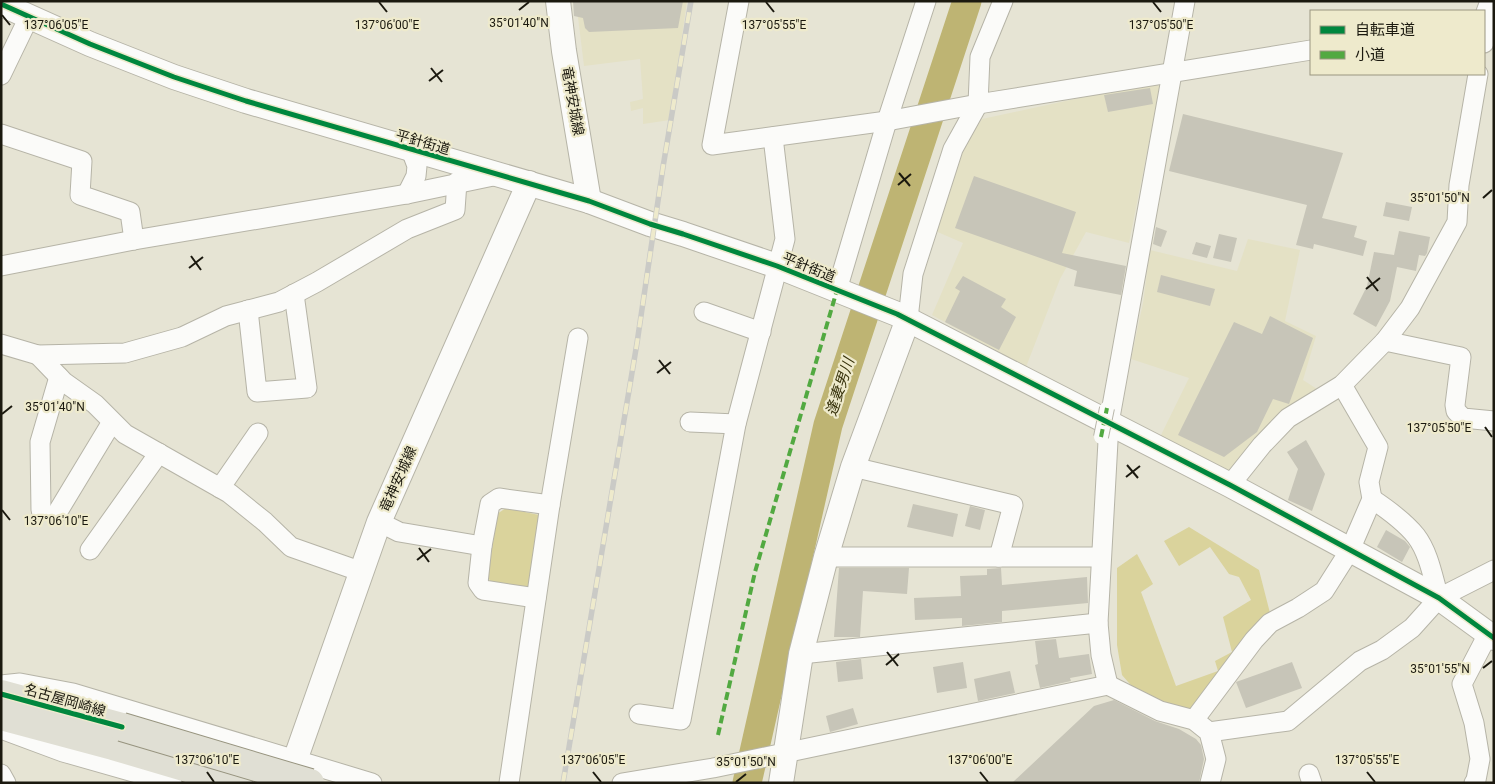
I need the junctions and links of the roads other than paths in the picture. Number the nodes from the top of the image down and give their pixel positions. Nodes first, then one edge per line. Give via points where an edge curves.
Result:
1 (558, 1) edge
2 (739, 1) edge
3 (926, 1) edge
4 (1003, 1) edge
5 (1185, 1) edge
6 (1, 4) edge
7 (32, 13) edge
8 (1486, 14) edge
9 (1485, 28) edge
10 (1310, 50) edge
11 (1172, 73) junction
12 (1, 75) edge
13 (1478, 75) edge
14 (975, 105) junction
15 (891, 120) junction
16 (1, 134) edge
17 (773, 137) junction
18 (411, 150) junction
19 (499, 175) junction
20 (457, 182) junction
21 (529, 184) junction
22 (407, 194) junction
23 (589, 201) junction
24 (134, 240) junction
25 (1, 266) edge
26 (777, 266) junction
27 (839, 291) junction
28 (294, 294) junction
29 (248, 310) junction
30 (704, 312) dead end
31 (903, 316) junction
32 (761, 332) junction
33 (578, 338) dead end
34 (1385, 341) junction
35 (1, 344) edge
36 (38, 355) junction
37 (59, 377) junction
38 (1342, 385) junction
39 (1494, 421) edge
40 (112, 422) junction
41 (690, 422) dead end
42 (1105, 423) junction
43 (736, 424) junction
44 (258, 433) dead end
45 (159, 453) junction
46 (853, 467) junction
47 (1230, 485) junction
48 (220, 488) junction
49 (1372, 499) junction
50 (550, 505) junction
51 (379, 522) junction
52 (482, 546) junction
53 (90, 550) dead end
54 (1350, 550) junction
55 (999, 556) junction
56 (826, 557) junction
57 (1101, 557) junction
58 (1494, 570) edge
59 (362, 572) junction
60 (536, 598) junction
61 (1439, 598) junction
62 (1098, 623) junction
63 (1491, 636) edge
64 (801, 654) junction
65 (1, 685) edge
66 (1108, 685) junction
67 (1, 694) edge
68 (639, 714) dead end
69 (1, 716) edge
70 (1194, 720) junction
71 (1, 729) edge
72 (1209, 732) junction
73 (118, 737) junction
74 (785, 753) junction
75 (295, 760) junction
76 (1, 774) edge
77 (6, 783) edge
78 (172, 783) edge
79 (238, 783) edge
80 (287, 783) edge
81 (310, 783) edge
82 (372, 783) edge
83 (509, 783) edge
84 (622, 783) edge
85 (781, 783) edge
86 (1210, 783) edge
87 (1474, 783) edge

1 - 23 street, 竜神安城線
2 - 17 street via 712,145
3 - 15 street
4 - 14 street via 980,57
5 - 11 street
6 - 7 street, 平針街道
7 - 12 street
7 - 18 street, 平針街道 via 174,77
8 - 9 street
10 - 11 street
11 - 14 street
11 - 42 street
13 - 34 street via 1458,185 1457,222 1410,308
14 - 15 street
14 - 31 street via 953,149
15 - 17 street
15 - 27 street
16 - 24 street via 82,161 80,195 130,212
17 - 26 street via 785,239
18 - 19 street, 平針街道
18 - 22 street via 418,166
19 - 20 street
19 - 21 street, 平針街道
20 - 22 street
20 - 28 street via 455,210 406,229
21 - 23 street, 平針街道
21 - 51 street, 竜神安城線
22 - 24 street
23 - 26 street, 平針街道
24 - 25 street
26 - 27 street, 平針街道
26 - 32 street
27 - 31 street, 平針街道
28 - 29 street
28 - 29 street via 306,388 257,392
29 - 36 street via 226,316 182,337 125,353
30 - 32 street
31 - 42 street, 平針街道
31 - 46 street
32 - 43 street
33 - 50 street
34 - 38 street
34 - 39 street via 1461,357 1456,411 1462,418
35 - 36 street
36 - 37 street
37 - 40 street
37 - 40 street via 40,442 49,512
38 - 47 street via 1288,418
38 - 49 street via 1378,447 1369,482
40 - 45 street via 125,434
41 - 43 street
42 - 47 street, 平針街道
42 - 57 street
43 - 68 street via 681,720
44 - 48 street
45 - 48 street
45 - 53 street
46 - 55 street via 1013,505
46 - 56 street
47 - 54 street, 平針街道
48 - 59 street via 265,522 291,547
49 - 54 street
49 - 61 street via 1417,536 1428,559
50 - 52 street via 499,498 490,504
50 - 60 street
51 - 52 street via 399,532
51 - 59 street, 竜神安城線
52 - 60 street via 478,583 483,590
54 - 61 street, 平針街道
54 - 70 street via 1324,591 1270,623 1254,640
55 - 56 street
55 - 57 street
56 - 64 street
57 - 62 street
58 - 61 street
59 - 75 street, 竜神安城線
60 - 83 street
61 - 63 street, 平針街道
61 - 72 street via 1412,628 1382,650 1360,661 1288,721
62 - 64 street
62 - 66 street
63 - 87 street via 1462,684 1474,723 1480,759
64 - 74 street
65 - 75 street via 20,683 73,693
66 - 70 street via 1160,711
66 - 74 street
67 - 73 main road, 名古屋岡崎線
69 - 73 main road, 名古屋岡崎線
70 - 72 street
71 - 78 street via 63,752
72 - 86 street via 1216,759
73 - 79 main road, 名古屋岡崎線
73 - 81 main road, 名古屋岡崎線, bridge
74 - 84 street
74 - 85 street
75 - 80 street, 竜神安城線
75 - 82 street
76 - 77 street

